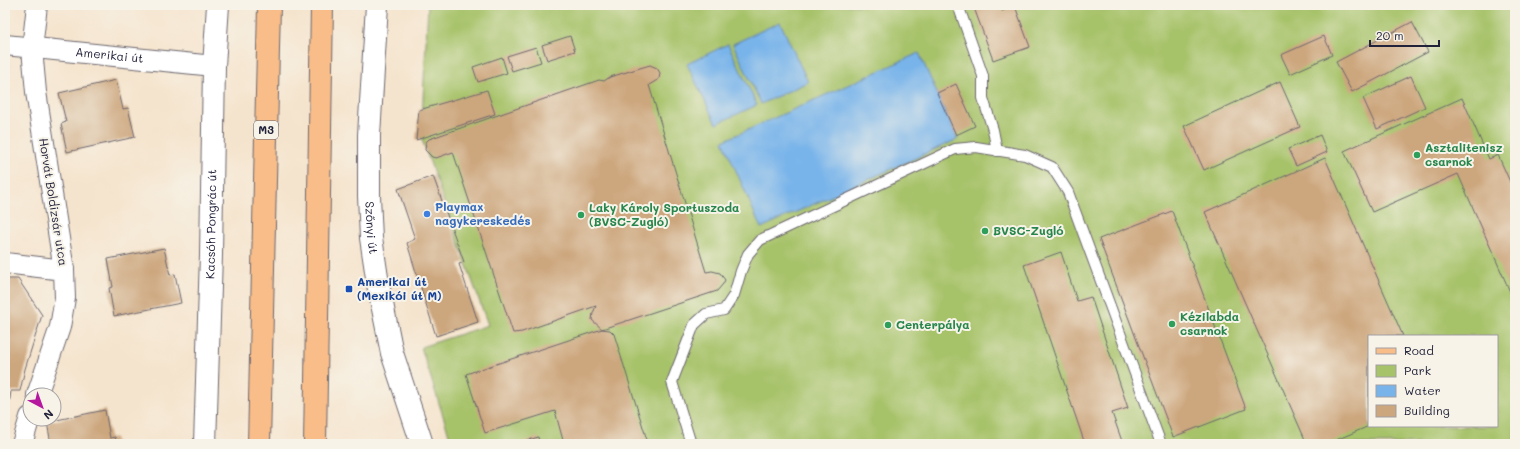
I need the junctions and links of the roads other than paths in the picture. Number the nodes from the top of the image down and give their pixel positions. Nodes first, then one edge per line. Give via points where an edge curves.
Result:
1 (37, 5) edge
2 (218, 5) edge
3 (269, 5) edge
4 (322, 5) edge
5 (377, 5) edge
6 (958, 5) edge
7 (5, 45) edge
8 (32, 49) junction
9 (214, 66) junction
10 (997, 151) junction
11 (5, 264) edge
12 (64, 270) junction
13 (40, 387) edge
14 (27, 427) edge
15 (22, 444) edge
16 (206, 444) edge
17 (259, 444) edge
18 (315, 444) edge
19 (422, 444) edge
20 (691, 444) edge
21 (1161, 444) edge

1 - 8 street, Horvát Boldizsár utca
2 - 9 street, Kacsóh Pongrác út
3 - 17 main road, M3
4 - 18 main road
5 - 19 street, Szőnyi út via 369,135 371,238 392,353
6 - 10 lane via 983,76 983,98
7 - 8 street, Amerikai út
8 - 9 street, Amerikai út
8 - 12 street, Horvát Boldizsár utca via 36,92
9 - 16 street, Kacsóh Pongrác út
10 - 20 lane via 976,147 955,149 760,240 748,254 734,295 724,310 706,314 694,325 672,382
10 - 21 lane via 1025,156 1052,167 1068,192
11 - 12 street
12 - 13 street, Horvát Boldizsár utca via 65,298 60,327
14 - 15 street

